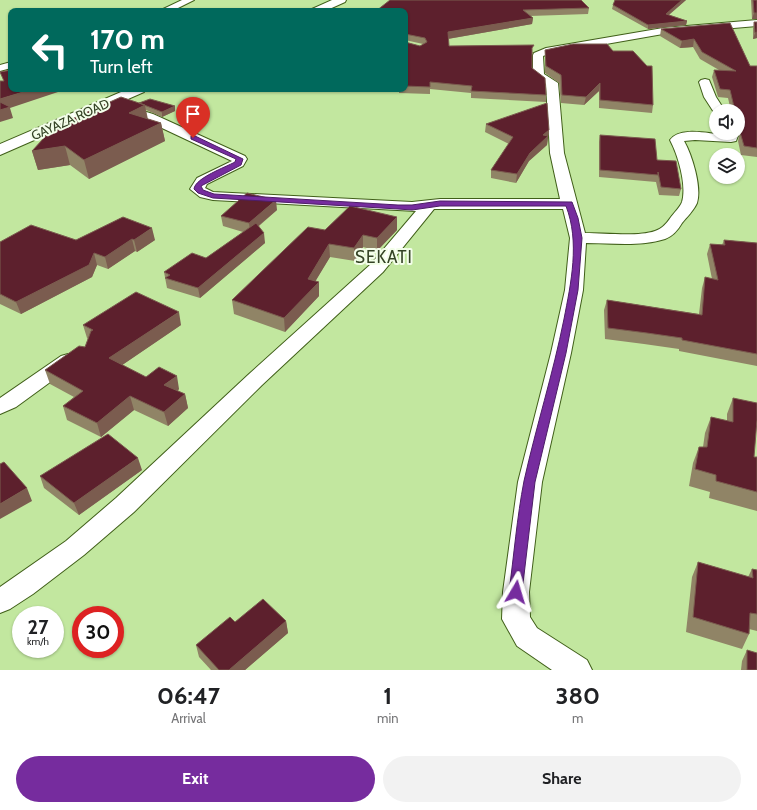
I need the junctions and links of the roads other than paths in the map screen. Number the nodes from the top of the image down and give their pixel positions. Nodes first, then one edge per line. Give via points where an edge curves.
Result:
1 (190, 0) edge
2 (341, 0) edge
3 (171, 8) edge
4 (323, 8) edge
5 (757, 23) edge
6 (705, 82) dead end
7 (132, 92) edge
8 (107, 103) junction
9 (714, 104) edge
10 (709, 138) edge
11 (0, 150) edge
12 (569, 204) junction
13 (429, 205) junction
14 (578, 238) junction
15 (82, 350) edge
16 (0, 407) edge
17 (0, 601) edge
18 (577, 670) edge

1 - 3 street
2 - 4 main road
5 - 12 street via 663,31 539,53 539,75 552,84 557,153
6 - 9 street
7 - 8 main road, GAYAZA ROAD
8 - 11 main road, GAYAZA ROAD
8 - 13 street via 149,117 240,159 238,163 202,181 198,189 205,194 398,207
10 - 14 street via 689,136 677,140 687,163 690,193 689,203 670,229 661,235 643,238
12 - 13 street
12 - 14 street
13 - 17 street via 376,268 125,505 75,548
14 - 18 street via 574,290 530,482 516,592 516,619 527,637
15 - 16 street

